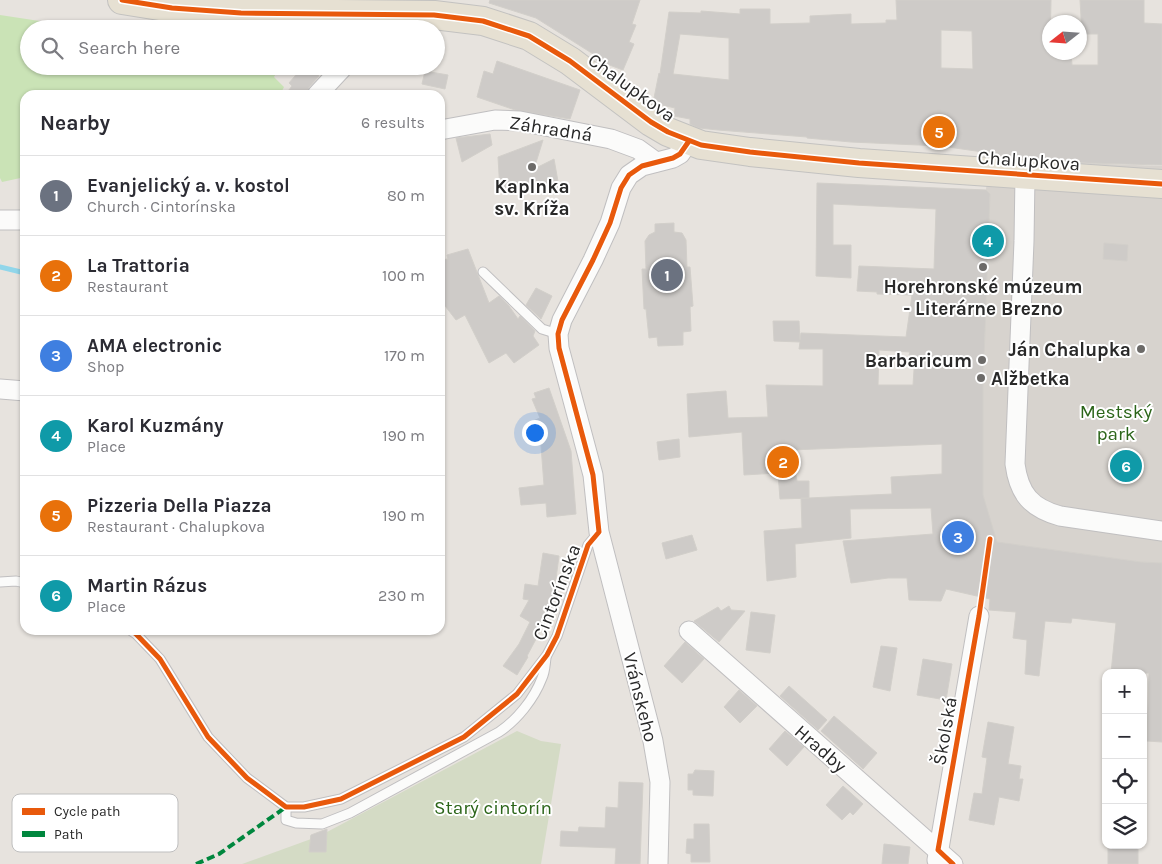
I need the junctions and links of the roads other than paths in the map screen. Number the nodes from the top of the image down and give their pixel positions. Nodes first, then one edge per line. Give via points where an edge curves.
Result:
1 (122, 0) edge
2 (348, 20) edge
3 (375, 20) edge
4 (336, 75) edge
5 (322, 90) edge
6 (445, 129) edge
7 (689, 141) junction
8 (656, 162) junction
9 (1025, 176) junction
10 (1162, 184) edge
11 (0, 220) edge
12 (20, 220) edge
13 (483, 272) dead end
14 (558, 334) junction
15 (0, 389) edge
16 (20, 391) edge
17 (1162, 531) edge
18 (600, 532) junction
19 (0, 582) edge
20 (20, 582) edge
21 (978, 616) dead end
22 (689, 631) dead end
23 (137, 635) edge
24 (547, 655) junction
25 (286, 807) junction
26 (937, 857) edge
27 (658, 864) edge
28 (953, 864) edge

1 - 2 main road, Chalupkova via 172,8
3 - 7 main road, Chalupkova via 434,15 483,21 529,36 570,61 651,122
4 - 5 street
6 - 8 street, Záhradná via 495,120 520,121 610,139 638,149
7 - 8 street, Cintorínska via 680,154
7 - 9 main road, Chalupkova via 750,152
8 - 14 street, Cintorínska via 629,175 621,188 610,223
9 - 10 main road, Chalupkova
9 - 17 street via 1015,464 1020,488 1027,498 1047,512 1060,516
11 - 12 street
13 - 14 lane via 542,329
14 - 18 street, Cintorínska via 593,475
15 - 16 street
18 - 24 lane, Cintorínska via 588,545 558,636
18 - 27 street, Vránskeho via 654,741 660,782
19 - 20 lane
21 - 26 street, Školská
22 - 26 street, Hradby
23 - 25 lane via 160,659 208,737 247,778
24 - 25 lane, Cintorínska via 517,694 464,737 341,799 304,807
24 - 25 lane via 542,678 526,707 499,732 350,813 322,824 286,820
26 - 28 street, Hradby

